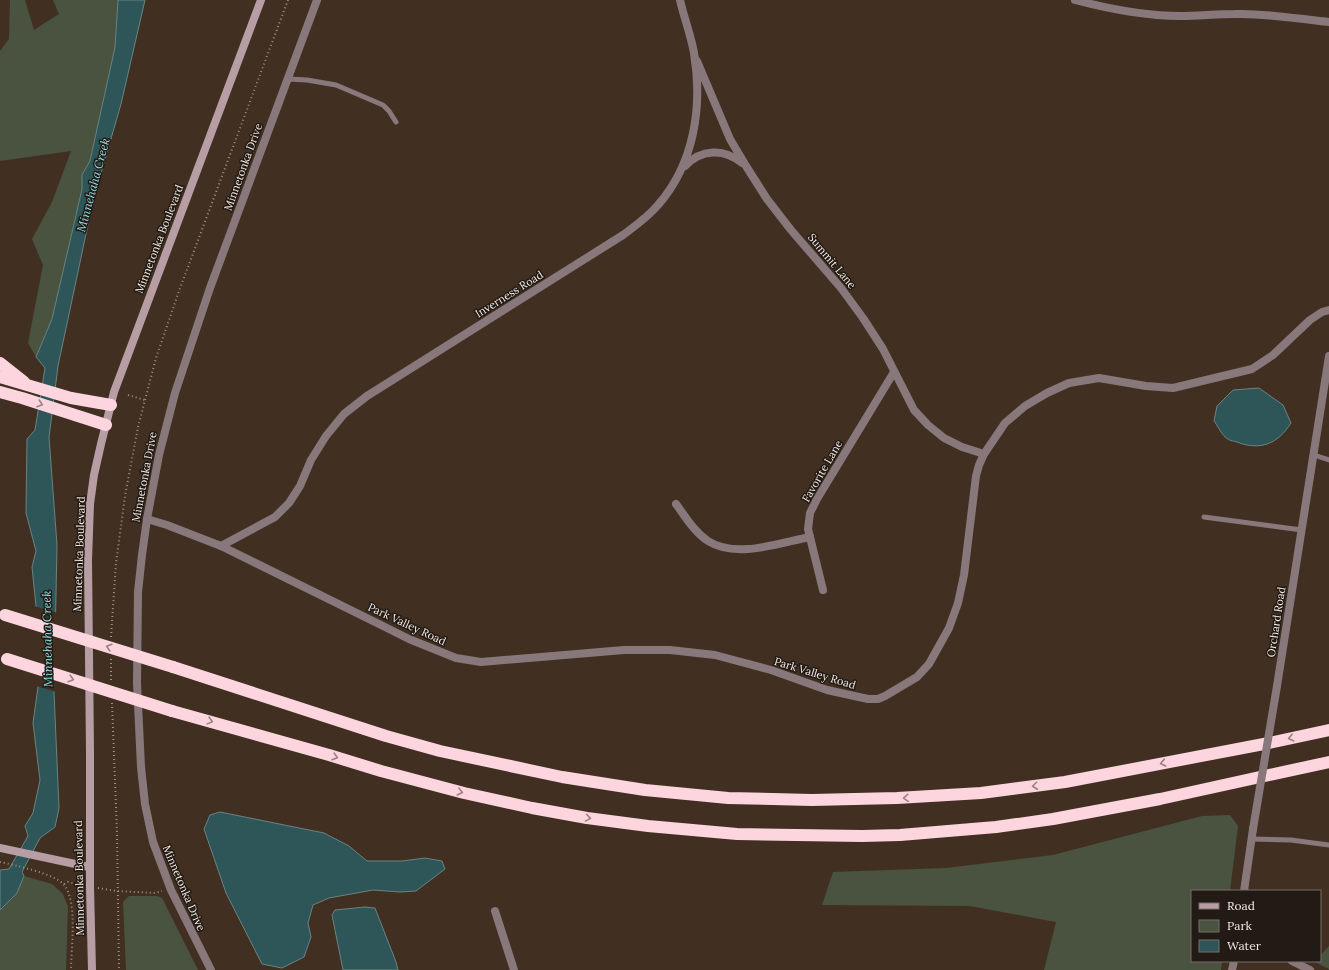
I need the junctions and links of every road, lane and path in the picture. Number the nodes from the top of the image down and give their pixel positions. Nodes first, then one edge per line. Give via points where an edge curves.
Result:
1 (261, 0) edge
2 (317, 0) edge
3 (680, 0) edge
4 (1075, 0) edge
5 (1329, 22) edge
6 (694, 53) junction
7 (288, 78) junction
8 (396, 122) dead end
9 (746, 166) junction
10 (682, 169) junction
11 (1329, 310) edge
12 (1329, 356) edge
13 (0, 363) edge
14 (894, 372) junction
15 (0, 377) edge
16 (30, 386) junction
17 (0, 392) edge
18 (128, 395) dead end
19 (145, 400) dead end
20 (111, 405) junction
21 (106, 425) junction
22 (984, 454) junction
23 (1314, 455) junction
24 (1329, 460) edge
25 (676, 504) dead end
26 (1204, 517) dead end
27 (147, 519) junction
28 (1302, 530) junction
29 (810, 537) junction
30 (221, 546) junction
31 (823, 590) dead end
32 (2, 613) edge
33 (2, 658) edge
34 (1329, 730) edge
35 (1329, 762) edge
36 (1252, 839) junction
37 (1329, 845) edge
38 (0, 848) edge
39 (0, 862) edge
40 (90, 867) junction
41 (171, 890) junction
42 (1244, 890) edge
43 (117, 891) dead end
44 (495, 911) dead end
45 (1294, 962) edge
46 (71, 970) edge
47 (92, 970) edge
48 (211, 970) edge
49 (514, 970) edge
50 (1310, 970) edge

1 - 20 main road, Minnetonka Boulevard
2 - 7 street, Minnetonka Drive
3 - 6 street, Inverness Road
4 - 5 street via 1099,7 1139,13 1179,16 1242,14
6 - 9 street, Summit Lane via 730,139
6 - 10 street, Inverness Road via 697,105 694,131
7 - 8 lane via 336,85 382,105
7 - 27 street, Minnetonka Drive via 212,282 182,372 166,426
9 - 10 street via 737,158 714,152 701,154
9 - 14 street, Summit Lane via 791,230 841,288 883,349
10 - 30 street, Inverness Road via 671,188 641,222 374,391 344,414 311,460 300,486 289,503 275,517
11 - 22 street, Park Valley Road via 1310,320 1273,355 1252,369 1173,388 1099,378 1069,383 1025,406 1005,423
12 - 23 street, Orchard Road
13 - 16 highway
14 - 22 street, Summit Lane via 914,410 928,425 962,448
14 - 29 street, Favorite Lane via 817,499 810,513
15 - 16 highway
16 - 20 highway via 71,398
17 -> 21 highway
18 - 19 path
20 - 21 main road, Minnetonka Boulevard
21 - 40 main road, Minnetonka Boulevard via 90,504
22 - 30 street, Park Valley Road via 976,476 964,575 949,628 929,664 917,677 878,699 827,690 785,674 715,655 670,650 624,650 481,662 456,658 409,639
23 - 24 lane
23 - 28 street, Orchard Road
25 - 29 street via 700,534 727,549 748,549
26 - 28 lane
27 - 30 street, Park Valley Road
27 - 41 street, Minnetonka Drive via 138,592 137,633 141,767 153,842
28 - 36 street, Orchard Road, bridge
29 - 31 street, Favorite Lane
34 -> 32 highway, bridge via 1065,782 981,793 828,800 728,798 644,790 562,777 440,751
33 -> 35 highway, bridge via 172,711 464,793 587,818 738,834 862,836 996,827 1160,800
36 - 37 lane via 1291,840
36 - 42 street, Orchard Road
38 - 40 main road
39 - 46 path via 34,871 64,884 71,900
40 - 47 main road, Minnetonka Boulevard
41 - 43 path
41 - 48 street, Minnetonka Drive
44 - 49 street
45 - 50 street

